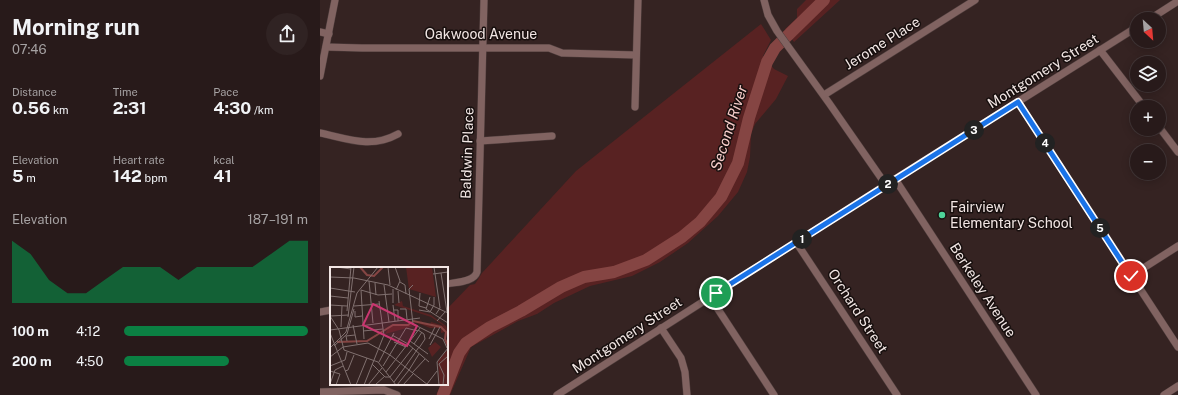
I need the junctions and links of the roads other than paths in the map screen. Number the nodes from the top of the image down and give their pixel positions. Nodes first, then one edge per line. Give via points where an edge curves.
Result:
1 (335, 0) edge
2 (484, 0) edge
3 (638, 0) edge
4 (764, 0) edge
5 (975, 0) edge
6 (1178, 1) edge
7 (1161, 12) edge
8 (1130, 31) edge
9 (320, 32) edge
10 (329, 34) junction
11 (326, 47) junction
12 (483, 47) junction
13 (1100, 50) junction
14 (636, 55) junction
15 (320, 76) edge
16 (824, 95) junction
17 (1139, 100) edge
18 (1018, 102) junction
19 (635, 106) dead end
20 (320, 133) edge
21 (398, 134) dead end
22 (552, 136) dead end
23 (1166, 136) edge
24 (480, 142) junction
25 (1178, 151) edge
26 (895, 179) junction
27 (886, 185) junction
28 (796, 242) junction
29 (1178, 246) edge
30 (1131, 276) junction
31 (448, 284) edge
32 (710, 297) junction
33 (330, 310) edge
34 (320, 312) edge
35 (661, 328) junction
36 (1178, 347) edge
37 (1178, 386) edge
38 (320, 392) edge
39 (397, 395) edge
40 (557, 395) edge
41 (687, 395) edge
42 (774, 395) edge
43 (897, 395) edge
44 (1036, 395) edge
45 (1164, 395) edge

1 - 10 street
2 - 12 street, Baldwin Place
3 - 14 street
4 - 16 street via 777,32
5 - 16 street, Jerome Place
6 - 7 street
8 - 13 street, Montgomery Street
9 - 10 street
10 - 11 street
11 - 12 street, Oakwood Avenue
11 - 15 street
12 - 14 street, Oakwood Avenue via 549,48 562,53
12 - 24 street, Baldwin Place
13 - 17 street
13 - 18 street, Montgomery Street
14 - 19 street
16 - 27 street
18 - 26 street, Montgomery Street
18 - 30 street
20 - 21 street via 366,142 384,141
22 - 24 street
23 - 25 street
24 - 31 street, Baldwin Place via 477,272 470,279
26 - 27 street, Montgomery Street
26 - 44 street, Berkeley Avenue
27 - 28 street, Montgomery Street
28 - 32 street, Montgomery Street
28 - 43 street, Orchard Street
29 - 30 street
30 - 36 street
32 - 35 street, Montgomery Street
32 - 42 street
33 - 34 street
35 - 40 street, Montgomery Street
35 - 41 street via 681,358
37 - 45 street
38 - 39 street via 384,390

